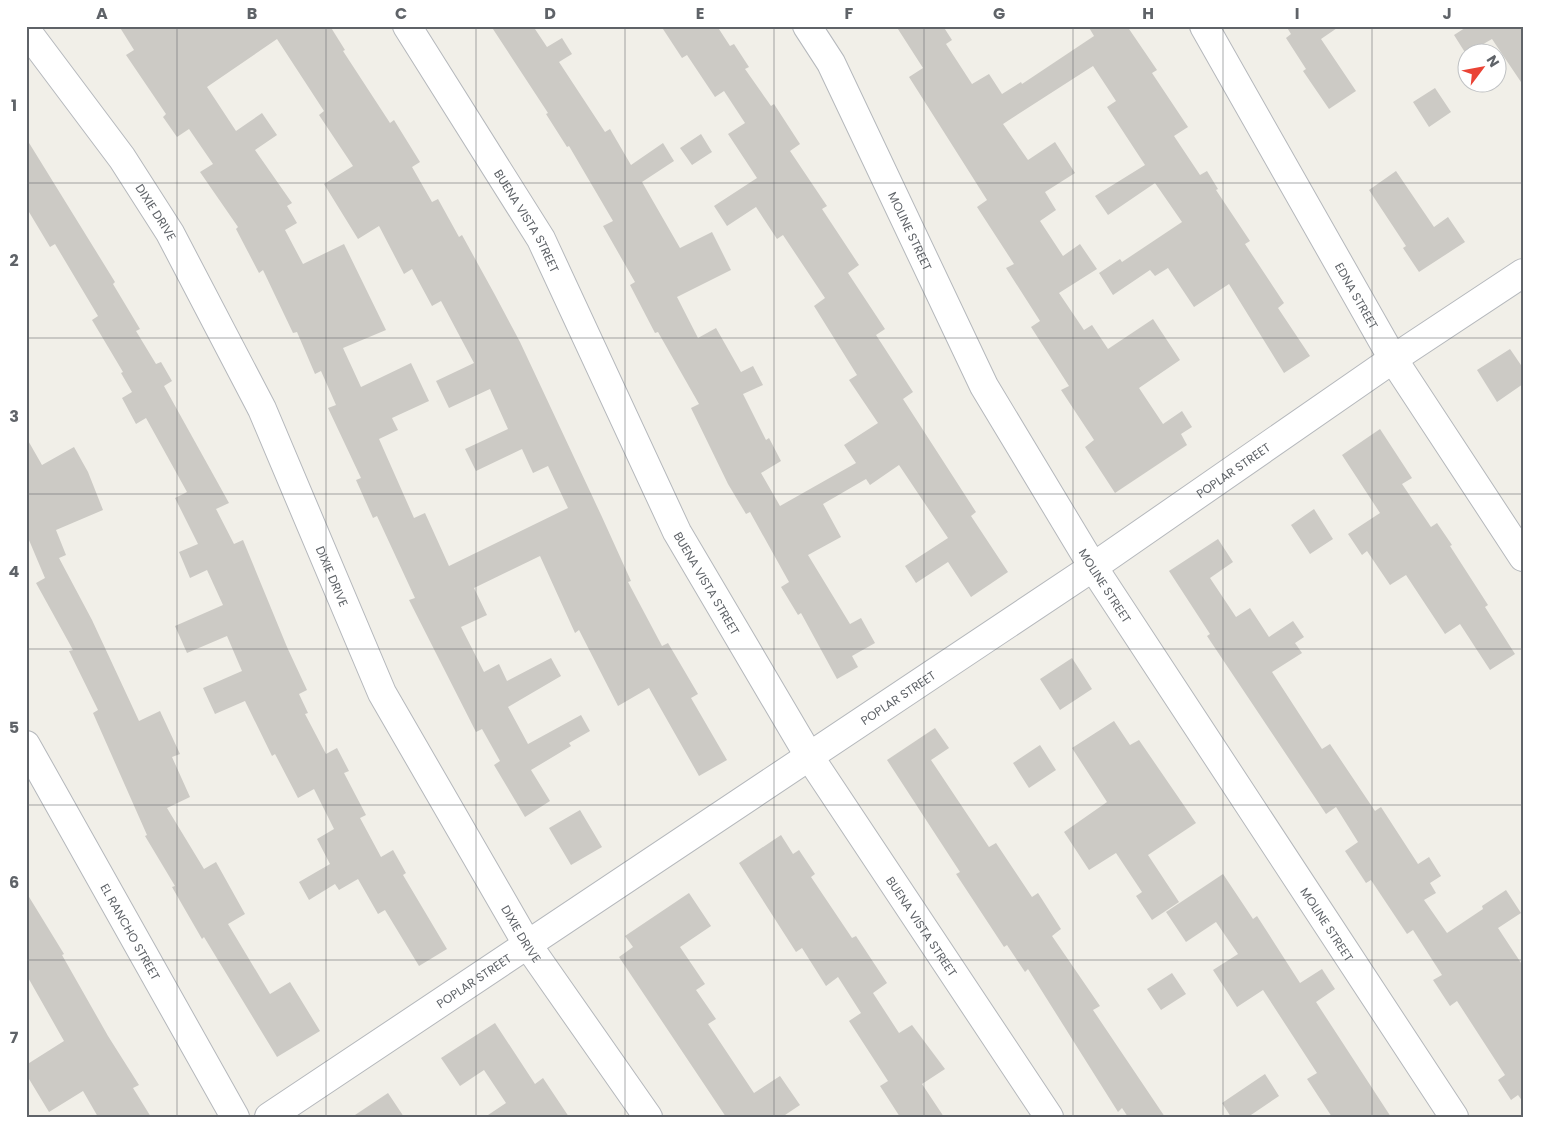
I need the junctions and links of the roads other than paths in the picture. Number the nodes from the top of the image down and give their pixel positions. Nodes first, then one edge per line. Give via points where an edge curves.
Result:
1 (407, 26) edge
2 (807, 26) edge
3 (1204, 26) edge
4 (26, 30) edge
5 (1523, 273) edge
6 (1393, 359) junction
7 (1523, 557) edge
8 (1093, 567) junction
9 (26, 745) edge
10 (809, 756) junction
11 (527, 944) junction
12 (235, 1117) edge
13 (269, 1117) edge
14 (648, 1117) edge
15 (1049, 1117) edge
16 (1454, 1117) edge

1 - 10 street, BUENA VISTA STREET via 541,239 677,532
2 - 8 street, MOLINE STREET via 831,63 984,386
3 - 6 street, EDNA STREET
4 - 11 street, DIXIE DRIVE via 122,158 170,233 262,409 382,693
5 - 6 street, POPLAR STREET
6 - 7 street, EDNA STREET
6 - 8 street, POPLAR STREET
8 - 10 street, POPLAR STREET
8 - 16 street, MOLINE STREET
9 - 12 street, EL RANCHO STREET
10 - 11 street, POPLAR STREET
10 - 15 street, BUENA VISTA STREET
11 - 13 street, POPLAR STREET
11 - 14 street, DIXIE DRIVE

